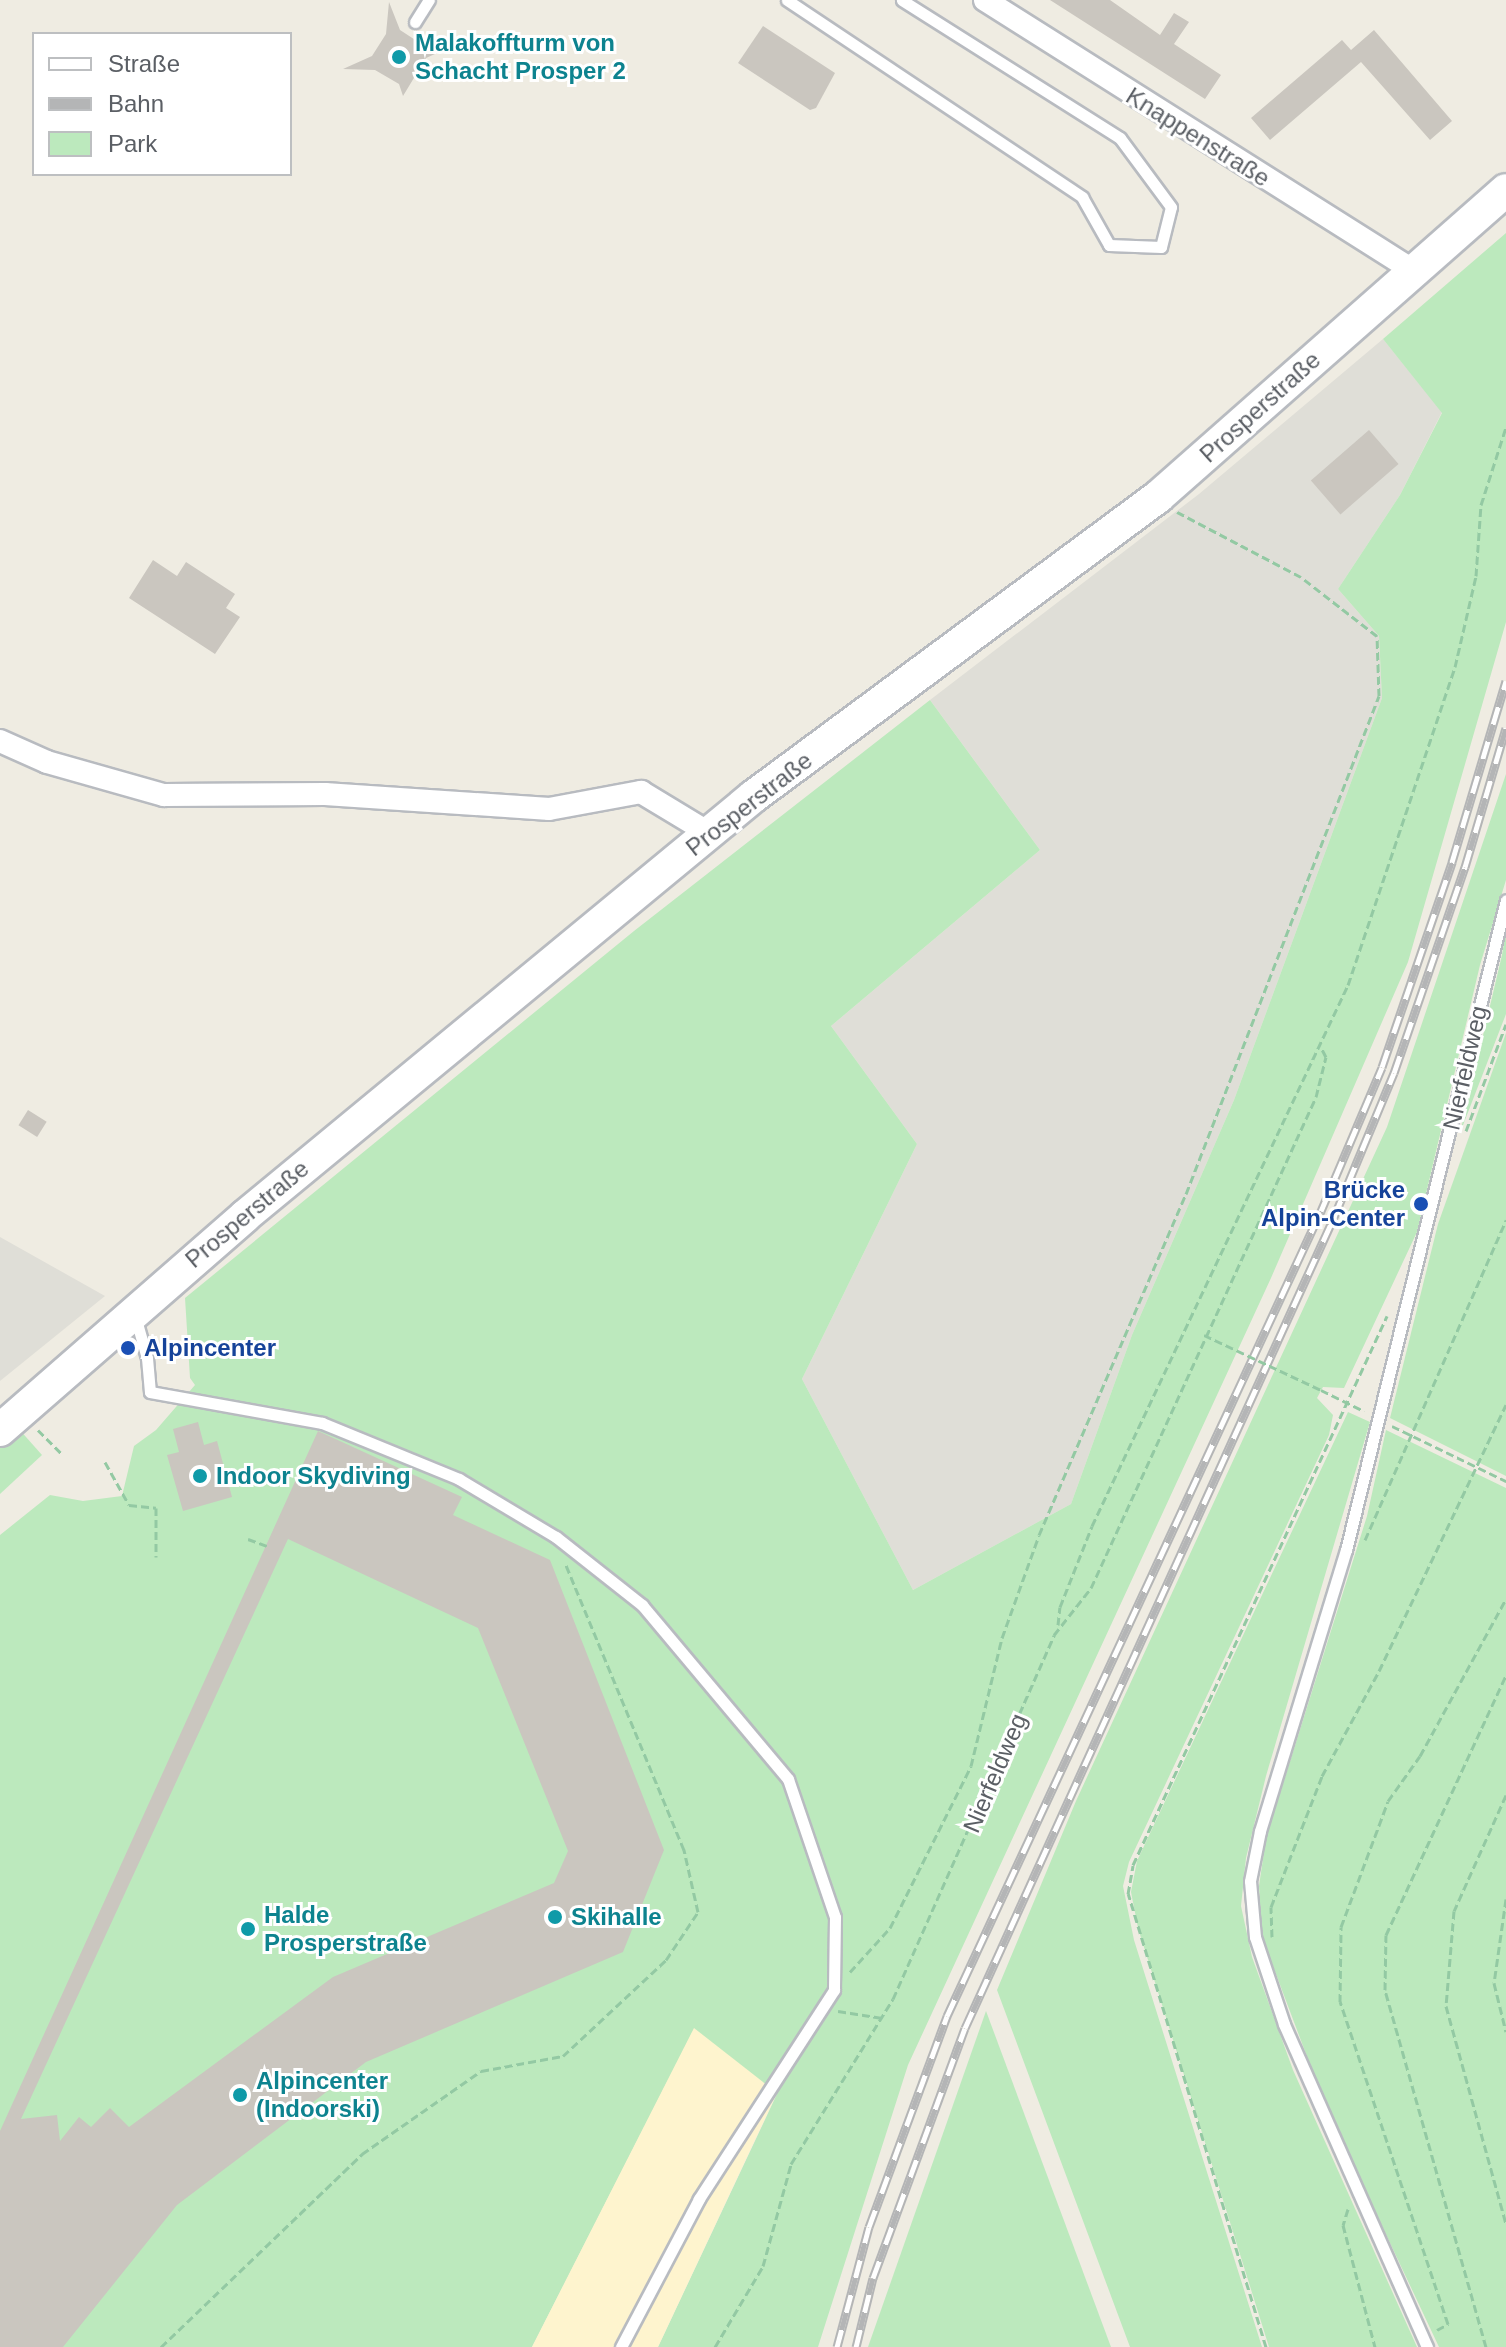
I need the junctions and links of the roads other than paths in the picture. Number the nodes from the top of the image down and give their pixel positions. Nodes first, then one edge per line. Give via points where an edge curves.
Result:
1 (429, 0) edge
2 (787, 0) edge
3 (902, 0) edge
4 (985, 0) edge
5 (415, 22) dead end
6 (1506, 190) edge
7 (1414, 271) junction
8 (0, 741) edge
9 (709, 833) junction
10 (1506, 900) edge
11 (134, 1312) junction
12 (0, 1430) edge
13 (1424, 2342) edge
14 (621, 2347) edge

1 - 5 lane
2 - 3 lane via 1082,197 1109,245 1161,247 1171,207 1120,138
4 - 7 street, Knappenstraße
6 - 7 main road, Prosperstraße
7 - 9 main road, Prosperstraße via 1158,497
8 - 9 street via 47,762 164,795 325,794 549,809 641,792
9 - 11 main road, Prosperstraße
10 - 13 lane, Nierfeldweg via 1346,1550 1253,1857 1250,1905 1262,1961 1353,2190
11 - 12 main road, Prosperstraße
11 - 14 lane via 150,1392 322,1423 459,1479 556,1537 642,1605 788,1779 835,1917 834,1990 699,2199

